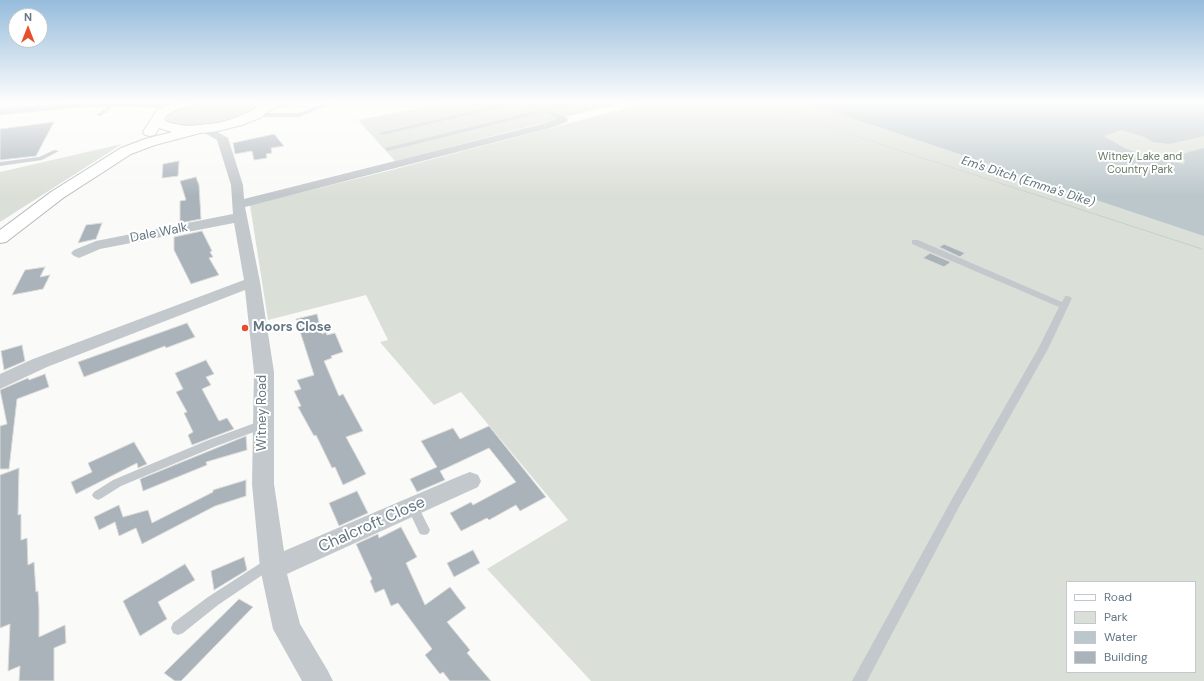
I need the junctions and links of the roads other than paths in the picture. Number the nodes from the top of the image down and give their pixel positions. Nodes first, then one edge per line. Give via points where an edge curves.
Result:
1 (209, 132) edge
2 (149, 133) edge
3 (205, 133) edge
4 (453, 133) edge
5 (522, 133) edge
6 (135, 146) junction
7 (388, 149) dead end
8 (56, 151) dead end
9 (0, 164) edge
10 (240, 211) junction
11 (0, 238) edge
12 (915, 242) dead end
13 (80, 252) dead end
14 (252, 282) junction
15 (0, 382) edge
16 (263, 424) junction
17 (470, 481) dead end
18 (98, 495) dead end
19 (413, 507) junction
20 (424, 530) dead end
21 (273, 564) junction
22 (178, 628) dead end
23 (318, 681) edge
24 (859, 681) edge

1 - 10 street, Witney Road via 237,185
2 - 6 main road
3 - 6 main road
4 - 7 lane
5 - 10 street, Dale Walk
6 - 11 main road via 57,195
8 - 9 lane via 40,159
10 - 13 street, Dale Walk via 96,245
10 - 14 street, Witney Road
12 - 24 lane via 1066,302 1043,349
14 - 15 street via 40,363
14 - 16 street, Witney Road via 264,372
16 - 18 lane via 117,483
16 - 21 street, Witney Road via 263,484
17 - 19 street, Chalcroft Close
19 - 20 lane
19 - 21 street, Chalcroft Close
21 - 22 lane via 213,601
21 - 23 street, Witney Road via 287,629

